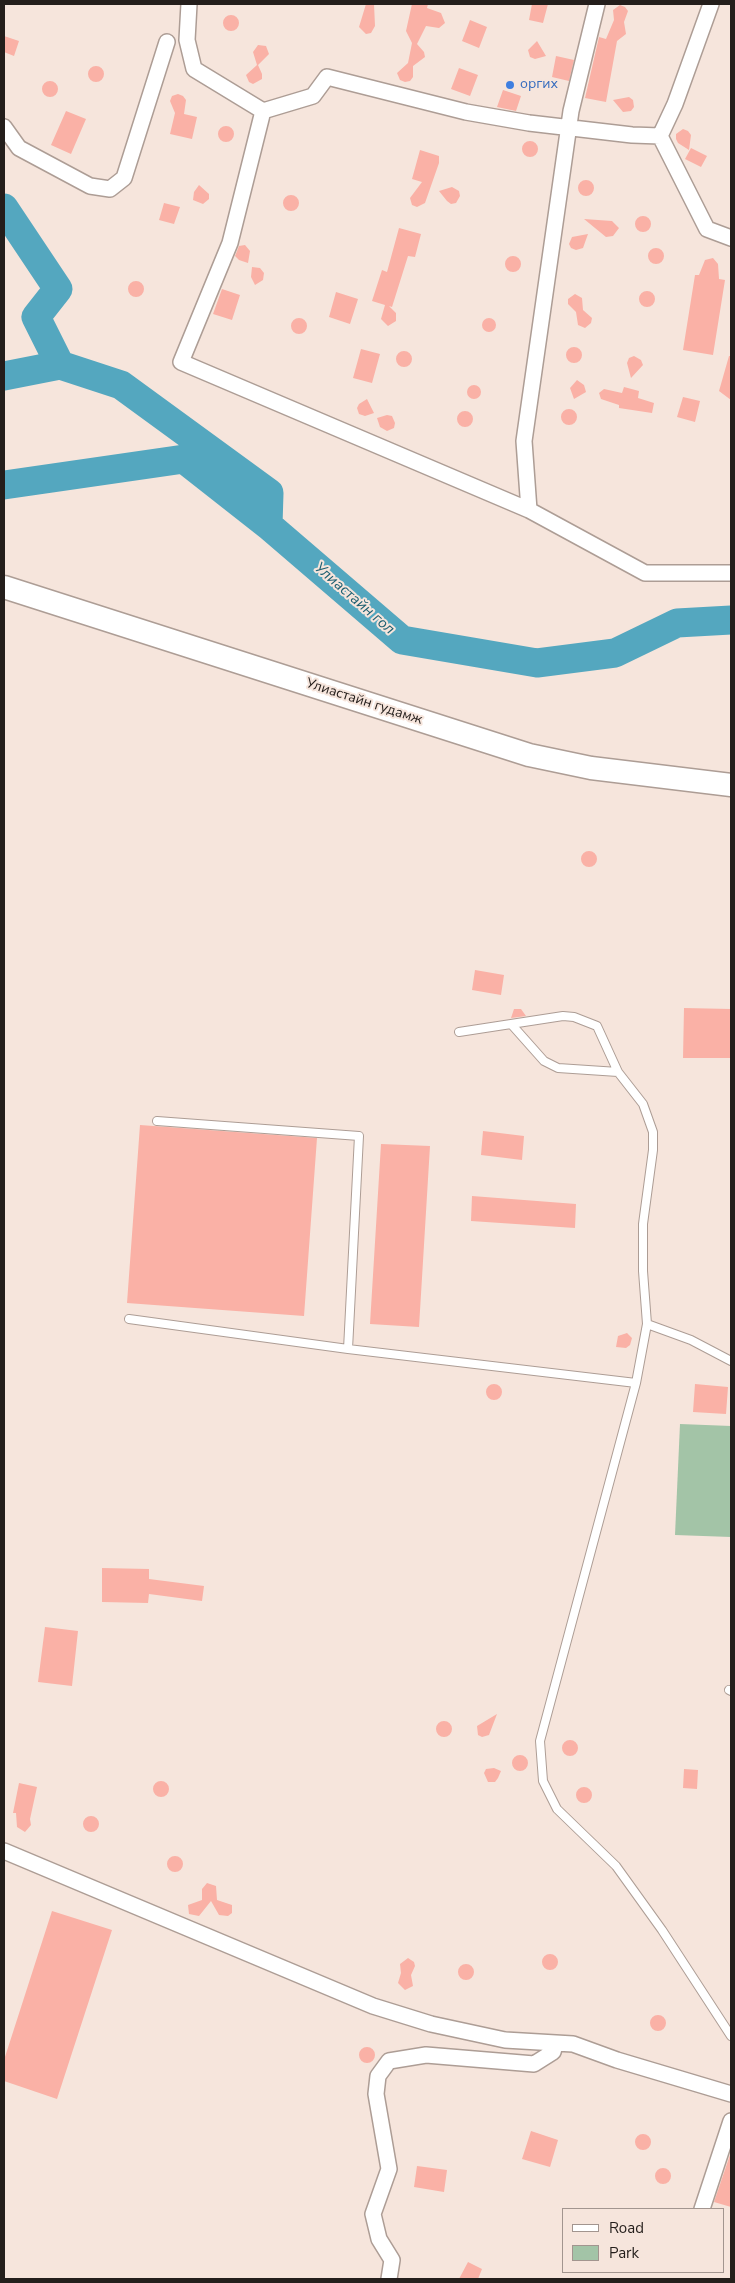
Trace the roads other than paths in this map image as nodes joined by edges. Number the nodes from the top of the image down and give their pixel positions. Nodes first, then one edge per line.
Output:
1 (189, 4) edge
2 (597, 4) edge
3 (711, 4) edge
4 (167, 42) dead end
5 (263, 110) junction
6 (4, 127) edge
7 (568, 128) junction
8 (660, 136) junction
9 (731, 238) edge
10 (529, 510) junction
11 (731, 573) edge
12 (4, 588) edge
13 (731, 785) edge
14 (512, 1025) junction
15 (459, 1032) dead end
16 (618, 1072) junction
17 (157, 1120) dead end
18 (129, 1319) dead end
19 (647, 1324) junction
20 (348, 1349) junction
21 (731, 1361) edge
22 (636, 1383) junction
23 (4, 1850) edge
24 (731, 2036) edge
25 (556, 2045) junction
26 (731, 2094) edge
27 (731, 2121) edge
28 (702, 2208) edge
29 (389, 2279) edge

1 - 5 street
2 - 7 street
3 - 8 street
4 - 6 street
5 - 7 street
5 - 10 street
7 - 8 street
7 - 10 street
8 - 9 street
10 - 11 street
12 - 13 main road, Улиастайн гудамж
14 - 15 lane
14 - 16 lane
14 - 16 lane
16 - 19 lane
17 - 20 lane
18 - 20 lane
19 - 21 lane
19 - 22 lane
20 - 22 lane
22 - 24 lane
23 - 25 street
25 - 26 street
25 - 29 street
27 - 28 street

